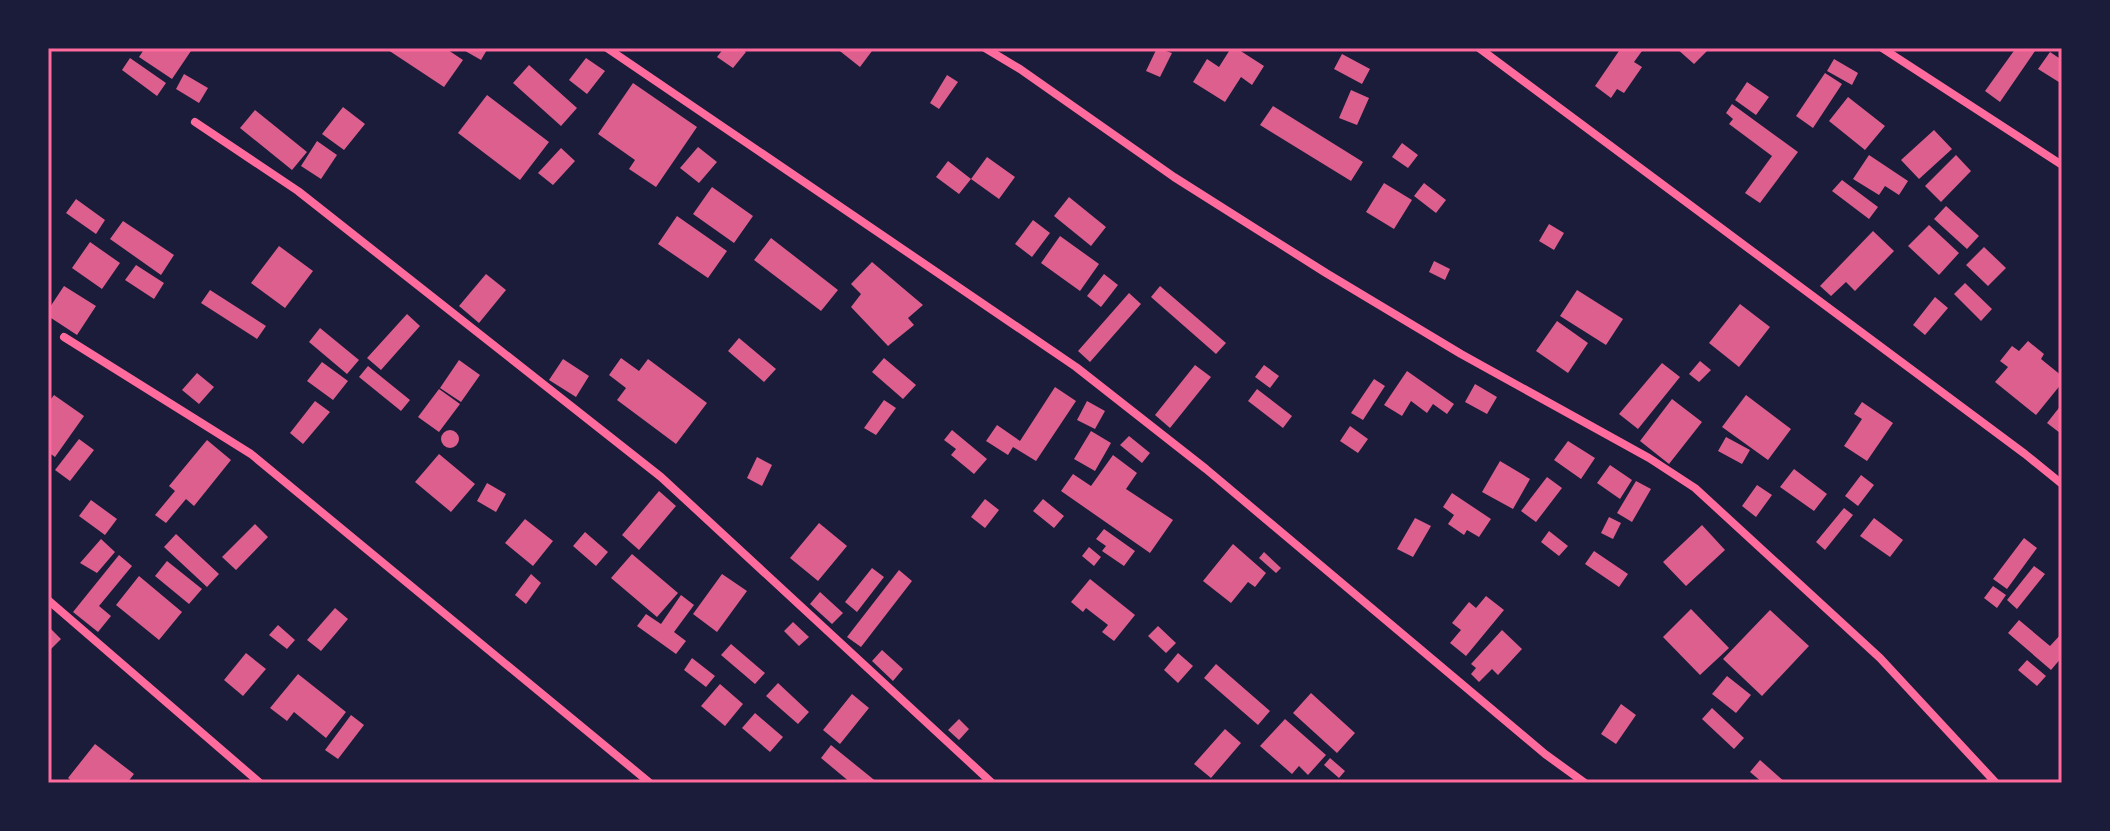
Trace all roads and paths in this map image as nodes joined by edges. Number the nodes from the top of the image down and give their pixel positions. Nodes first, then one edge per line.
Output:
1 (607, 48) edge
2 (985, 48) edge
3 (1479, 48) edge
4 (1882, 48) edge
5 (195, 122) dead end
6 (2062, 165) edge
7 (64, 337) dead end
8 (2062, 484) edge
9 (48, 600) edge
10 (260, 783) edge
11 (650, 783) edge
12 (992, 783) edge
13 (1585, 783) edge
14 (1996, 783) edge

1 - 13 street
2 - 14 street
3 - 8 street
4 - 6 street
5 - 12 street
7 - 11 street
9 - 10 street

